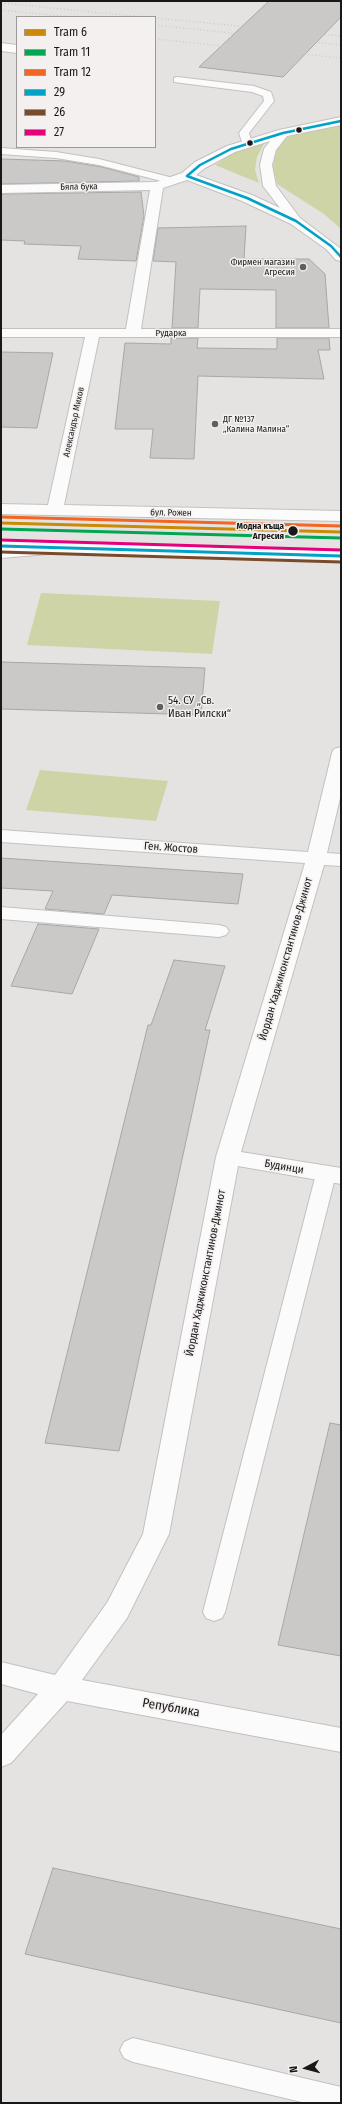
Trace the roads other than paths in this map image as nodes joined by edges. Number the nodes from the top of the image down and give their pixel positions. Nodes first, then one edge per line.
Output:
1 (1, 47) edge
2 (16, 49) edge
3 (177, 80) dead end
4 (341, 121) edge
5 (283, 133) junction
6 (247, 144) junction
7 (1, 151) edge
8 (200, 165) junction
9 (214, 170) dead end
10 (186, 176) junction
11 (173, 181) junction
12 (157, 186) junction
13 (255, 187) dead end
14 (1, 189) edge
15 (284, 203) junction
16 (296, 221) junction
17 (341, 257) edge
18 (1, 333) edge
19 (94, 333) junction
20 (133, 333) junction
21 (341, 333) edge
22 (1, 509) edge
23 (55, 510) junction
24 (341, 516) edge
25 (1, 546) edge
26 (71, 548) junction
27 (1, 553) edge
28 (341, 556) edge
29 (341, 754) edge
30 (1, 836) edge
31 (316, 859) junction
32 (341, 860) edge
33 (1, 912) edge
34 (218, 931) dead end
35 (228, 1157) junction
36 (334, 1175) edge
37 (214, 1612) dead end
38 (1, 1673) edge
39 (61, 1688) junction
40 (341, 1740) edge
41 (1, 1755) edge
42 (133, 2050) dead end
43 (341, 2100) edge

1 - 2 street
3 - 6 lane
4 - 5 street
5 - 6 street
5 - 15 street
6 - 8 street
7 - 11 lane
8 - 9 street
8 - 10 street
10 - 11 street
10 - 16 street
11 - 12 street
12 - 14 street, Бяла бука
12 - 20 street
13 - 15 street
15 - 16 street
16 - 17 street
18 - 19 street, Рударка
19 - 20 street, Рударка
19 - 23 street, Александър Михов
20 - 21 street, Рударка
22 - 23 street, бул. Рожен
23 - 24 street, бул. Рожен
25 - 26 street
26 - 27 street
26 - 28 street
29 - 31 street, Йордан Хаджиконстантинов-Джинот
30 - 31 street, Ген. Жостов
31 - 32 street, Ген. Жостов
31 - 35 street, Йордан Хаджиконстантинов-Джинот
33 - 34 street
35 - 36 street, Будинци
35 - 39 street, Йордан Хаджиконстантинов-Джинот
36 - 37 lane
38 - 39 street, Република
39 - 40 street, Република
39 - 41 street, Йордан Хаджиконстантинов-Джинот
42 - 43 lane

